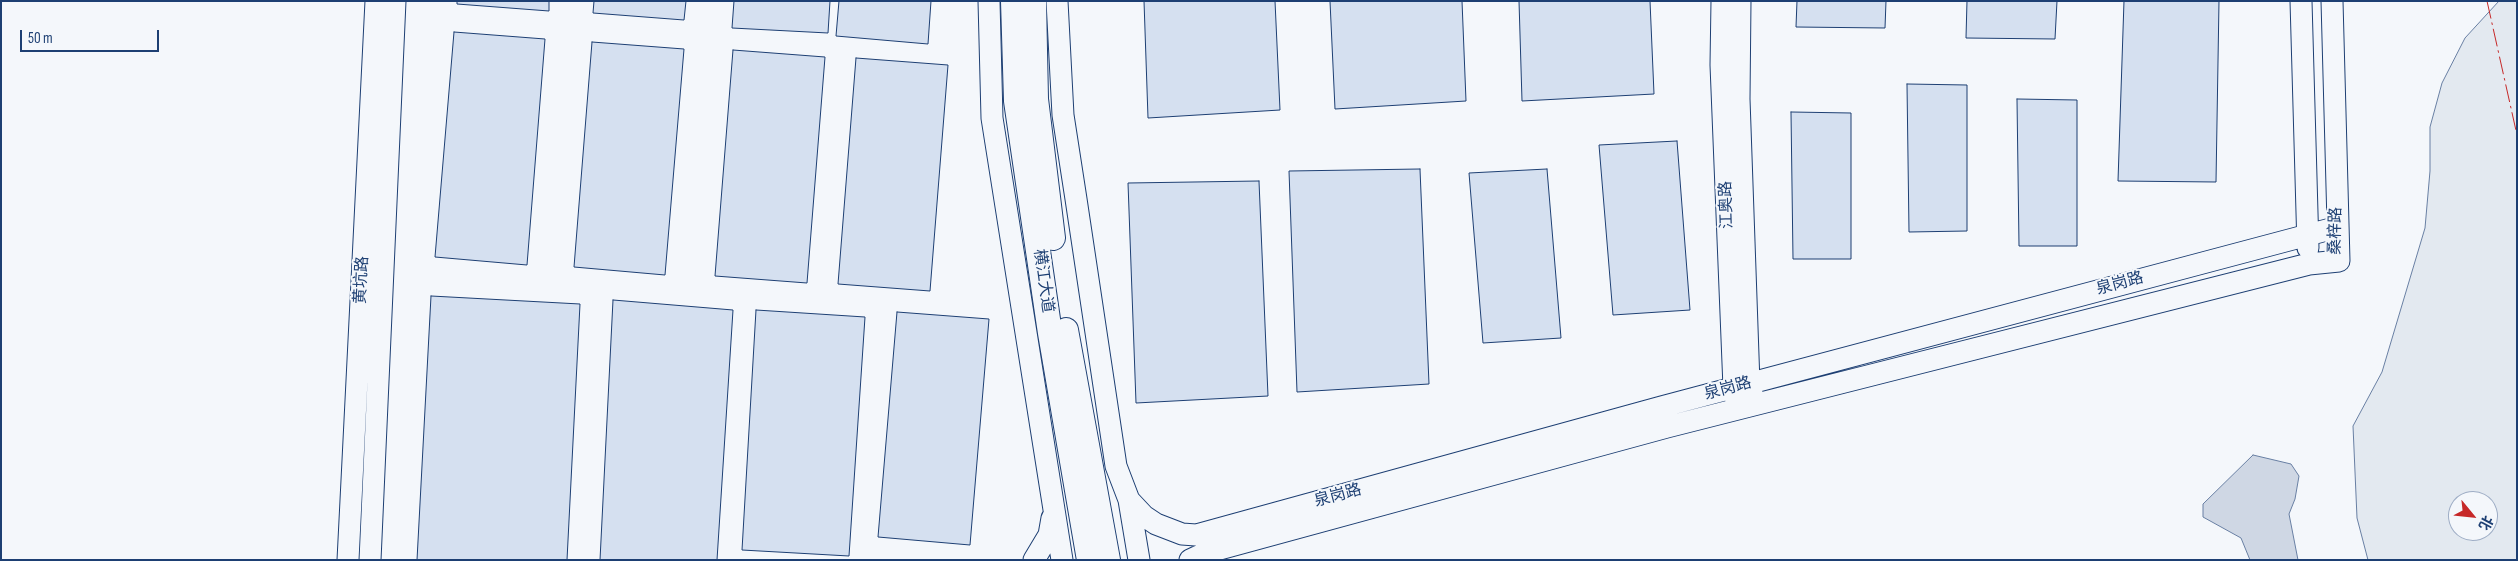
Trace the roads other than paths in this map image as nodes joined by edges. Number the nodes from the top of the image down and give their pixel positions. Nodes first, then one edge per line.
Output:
1 (376, 1) edge
2 (395, 1) edge
3 (989, 1) edge
4 (1013, 1) edge
5 (1034, 1) edge
6 (1057, 1) edge
7 (1722, 1) edge
8 (1740, 1) edge
9 (2301, 1) edge
10 (2332, 1) edge
11 (2338, 227) junction
12 (2307, 234) junction
13 (2309, 264) junction
14 (1742, 386) junction
15 (1746, 407) junction
16 (1113, 443) junction
17 (1080, 455) junction
18 (1046, 466) junction
19 (1129, 500) junction
20 (1053, 510) junction
21 (1198, 549) edge
22 (348, 560) edge
23 (370, 560) edge
24 (1034, 560) edge
25 (1062, 560) edge
26 (1089, 560) edge
27 (1108, 560) edge
28 (1139, 560) edge

1 - 22 street, 黄坑路
2 - 23 street, 黄坑路
3 - 18 street
4 - 17 main road, 横江大道
5 - 17 main road, 横江大道
6 - 16 street
7 - 14 street, 江奥路
8 - 14 street, 江奥路
9 - 12 street, 桑梓路
10 - 11 street, 桑梓路
11 - 12 street, 泉岗路
11 - 13 street, 桑梓路
12 - 13 street, 桑梓路
12 - 14 street, 泉岗路
13 - 15 street, 泉岗路
14 - 15 street, 江奥路
14 - 21 street, 泉岗路
15 - 21 street, 泉岗路
16 - 17 street
16 - 19 street
17 - 18 street
17 - 26 main road, 横江大道
17 - 27 main road, 横江大道
18 - 20 street
19 - 21 street, 泉岗路
19 - 28 street
20 - 24 street
20 - 25 street

